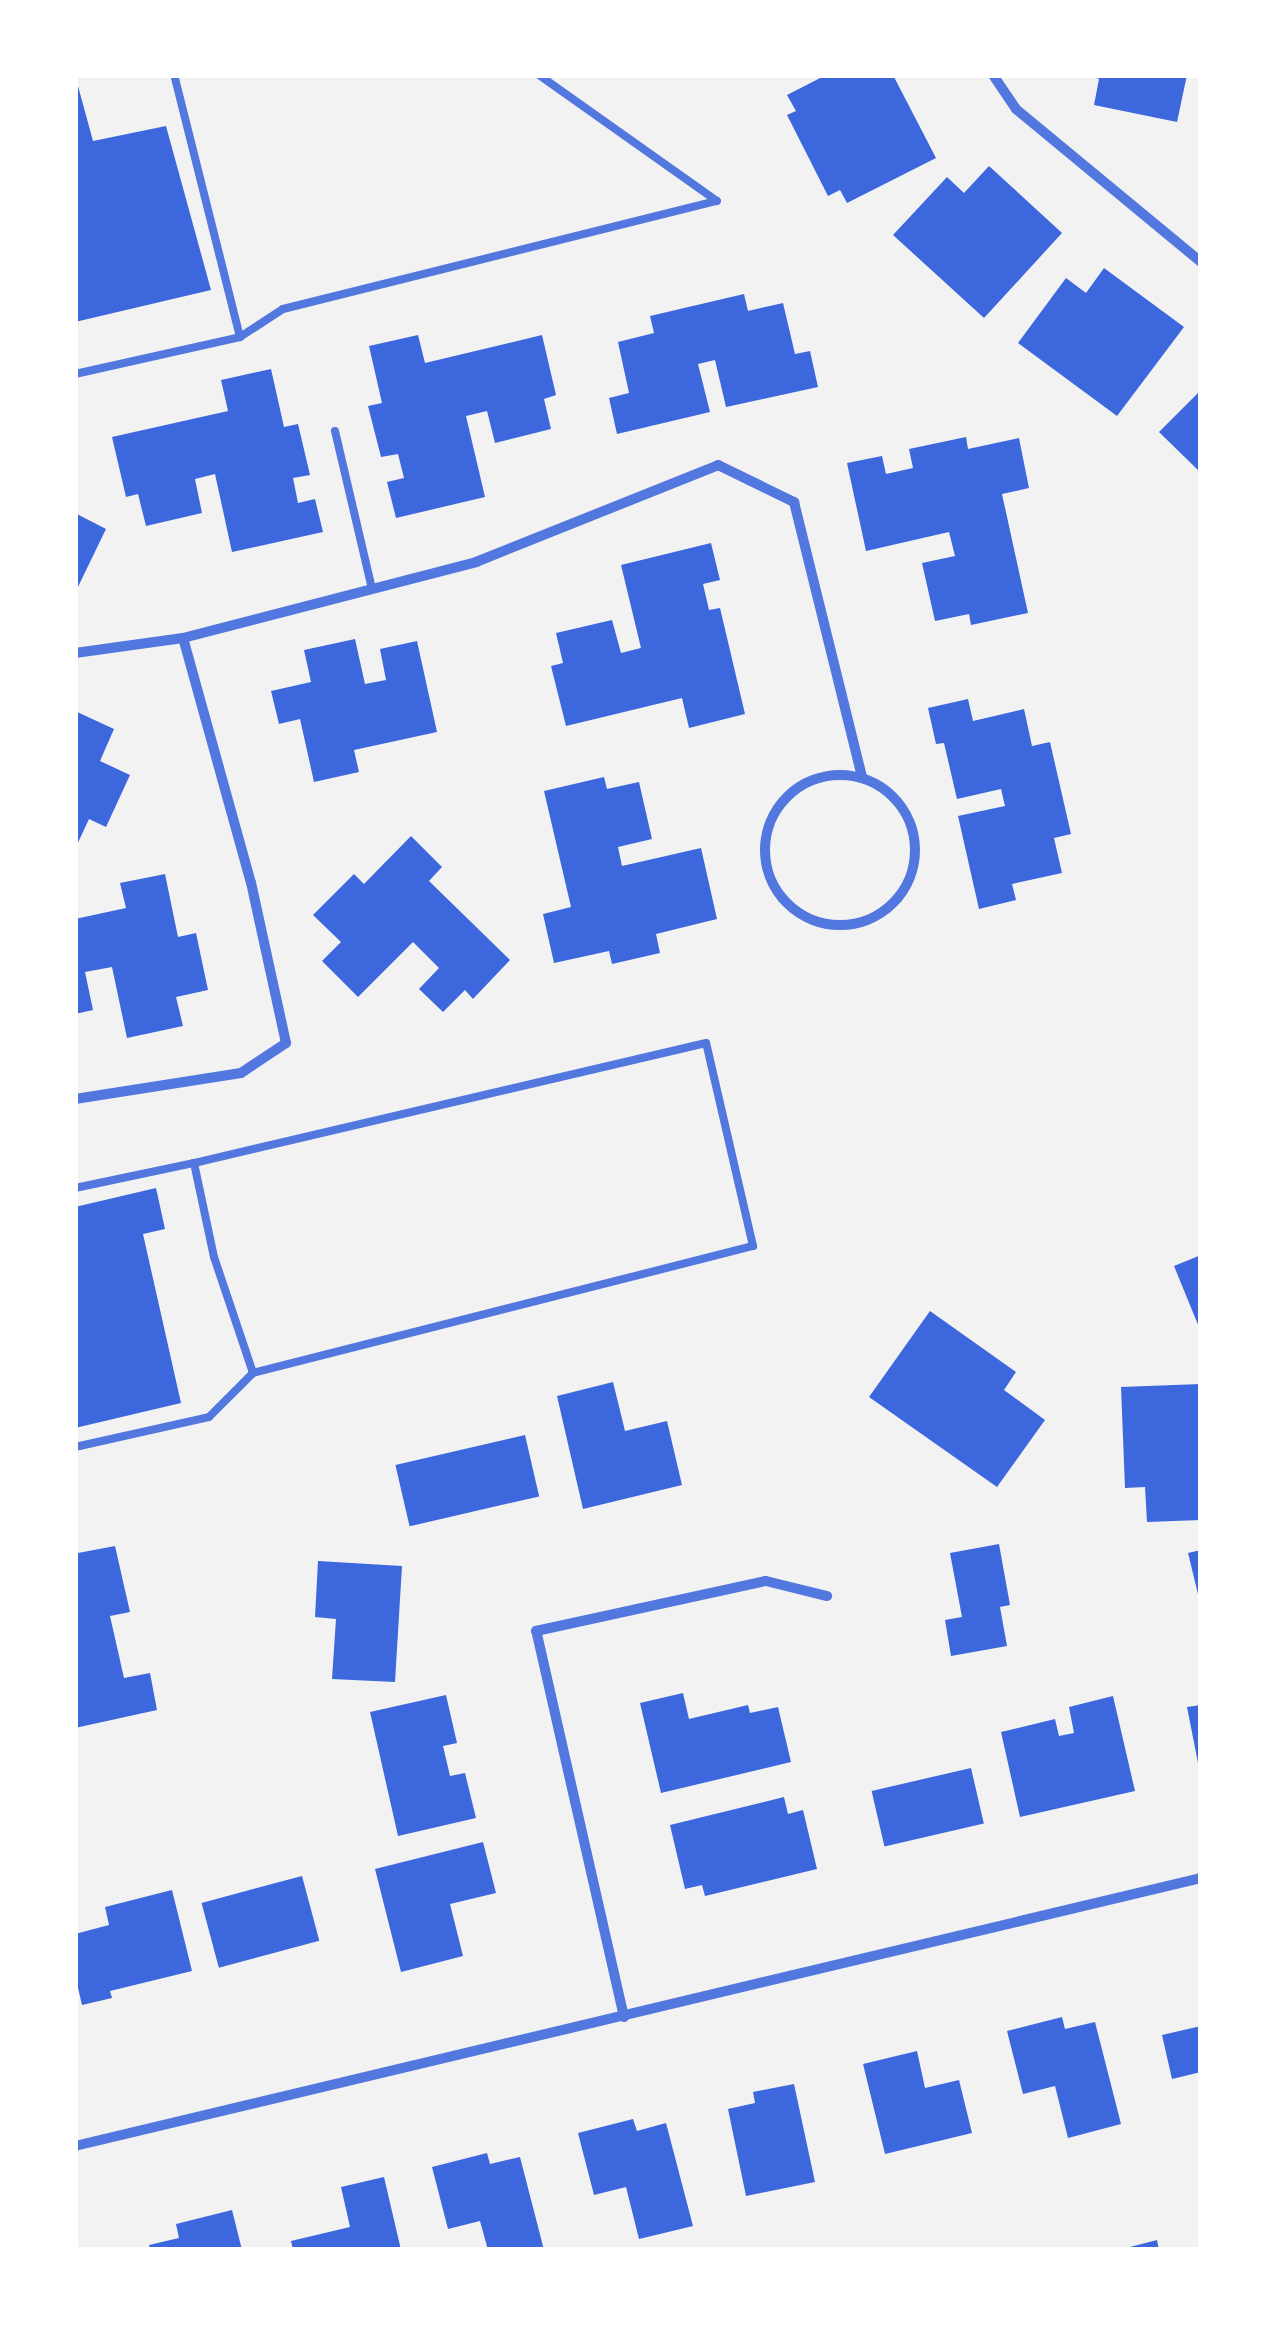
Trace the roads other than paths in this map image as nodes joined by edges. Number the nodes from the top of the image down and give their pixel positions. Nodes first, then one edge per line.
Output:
1 (174, 75) edge
2 (539, 75) edge
3 (993, 75) edge
4 (1201, 262) edge
5 (240, 337) junction
6 (75, 374) edge
7 (335, 431) dead end
8 (372, 589) junction
9 (183, 638) junction
10 (75, 653) edge
11 (862, 778) junction
12 (75, 1099) edge
13 (194, 1163) junction
14 (75, 1188) edge
15 (253, 1373) junction
16 (75, 1447) edge
17 (827, 1596) dead end
18 (1201, 1878) edge
19 (624, 2017) junction
20 (75, 2146) edge

1 - 5 lane
2 - 5 lane
3 - 4 street
5 - 6 lane
7 - 8 lane
8 - 9 street
8 - 11 street
9 - 10 street
9 - 12 street
11 - 11 street
13 - 14 lane
13 - 15 lane
13 - 15 lane
15 - 16 lane
17 - 19 street
18 - 19 street
19 - 20 street

